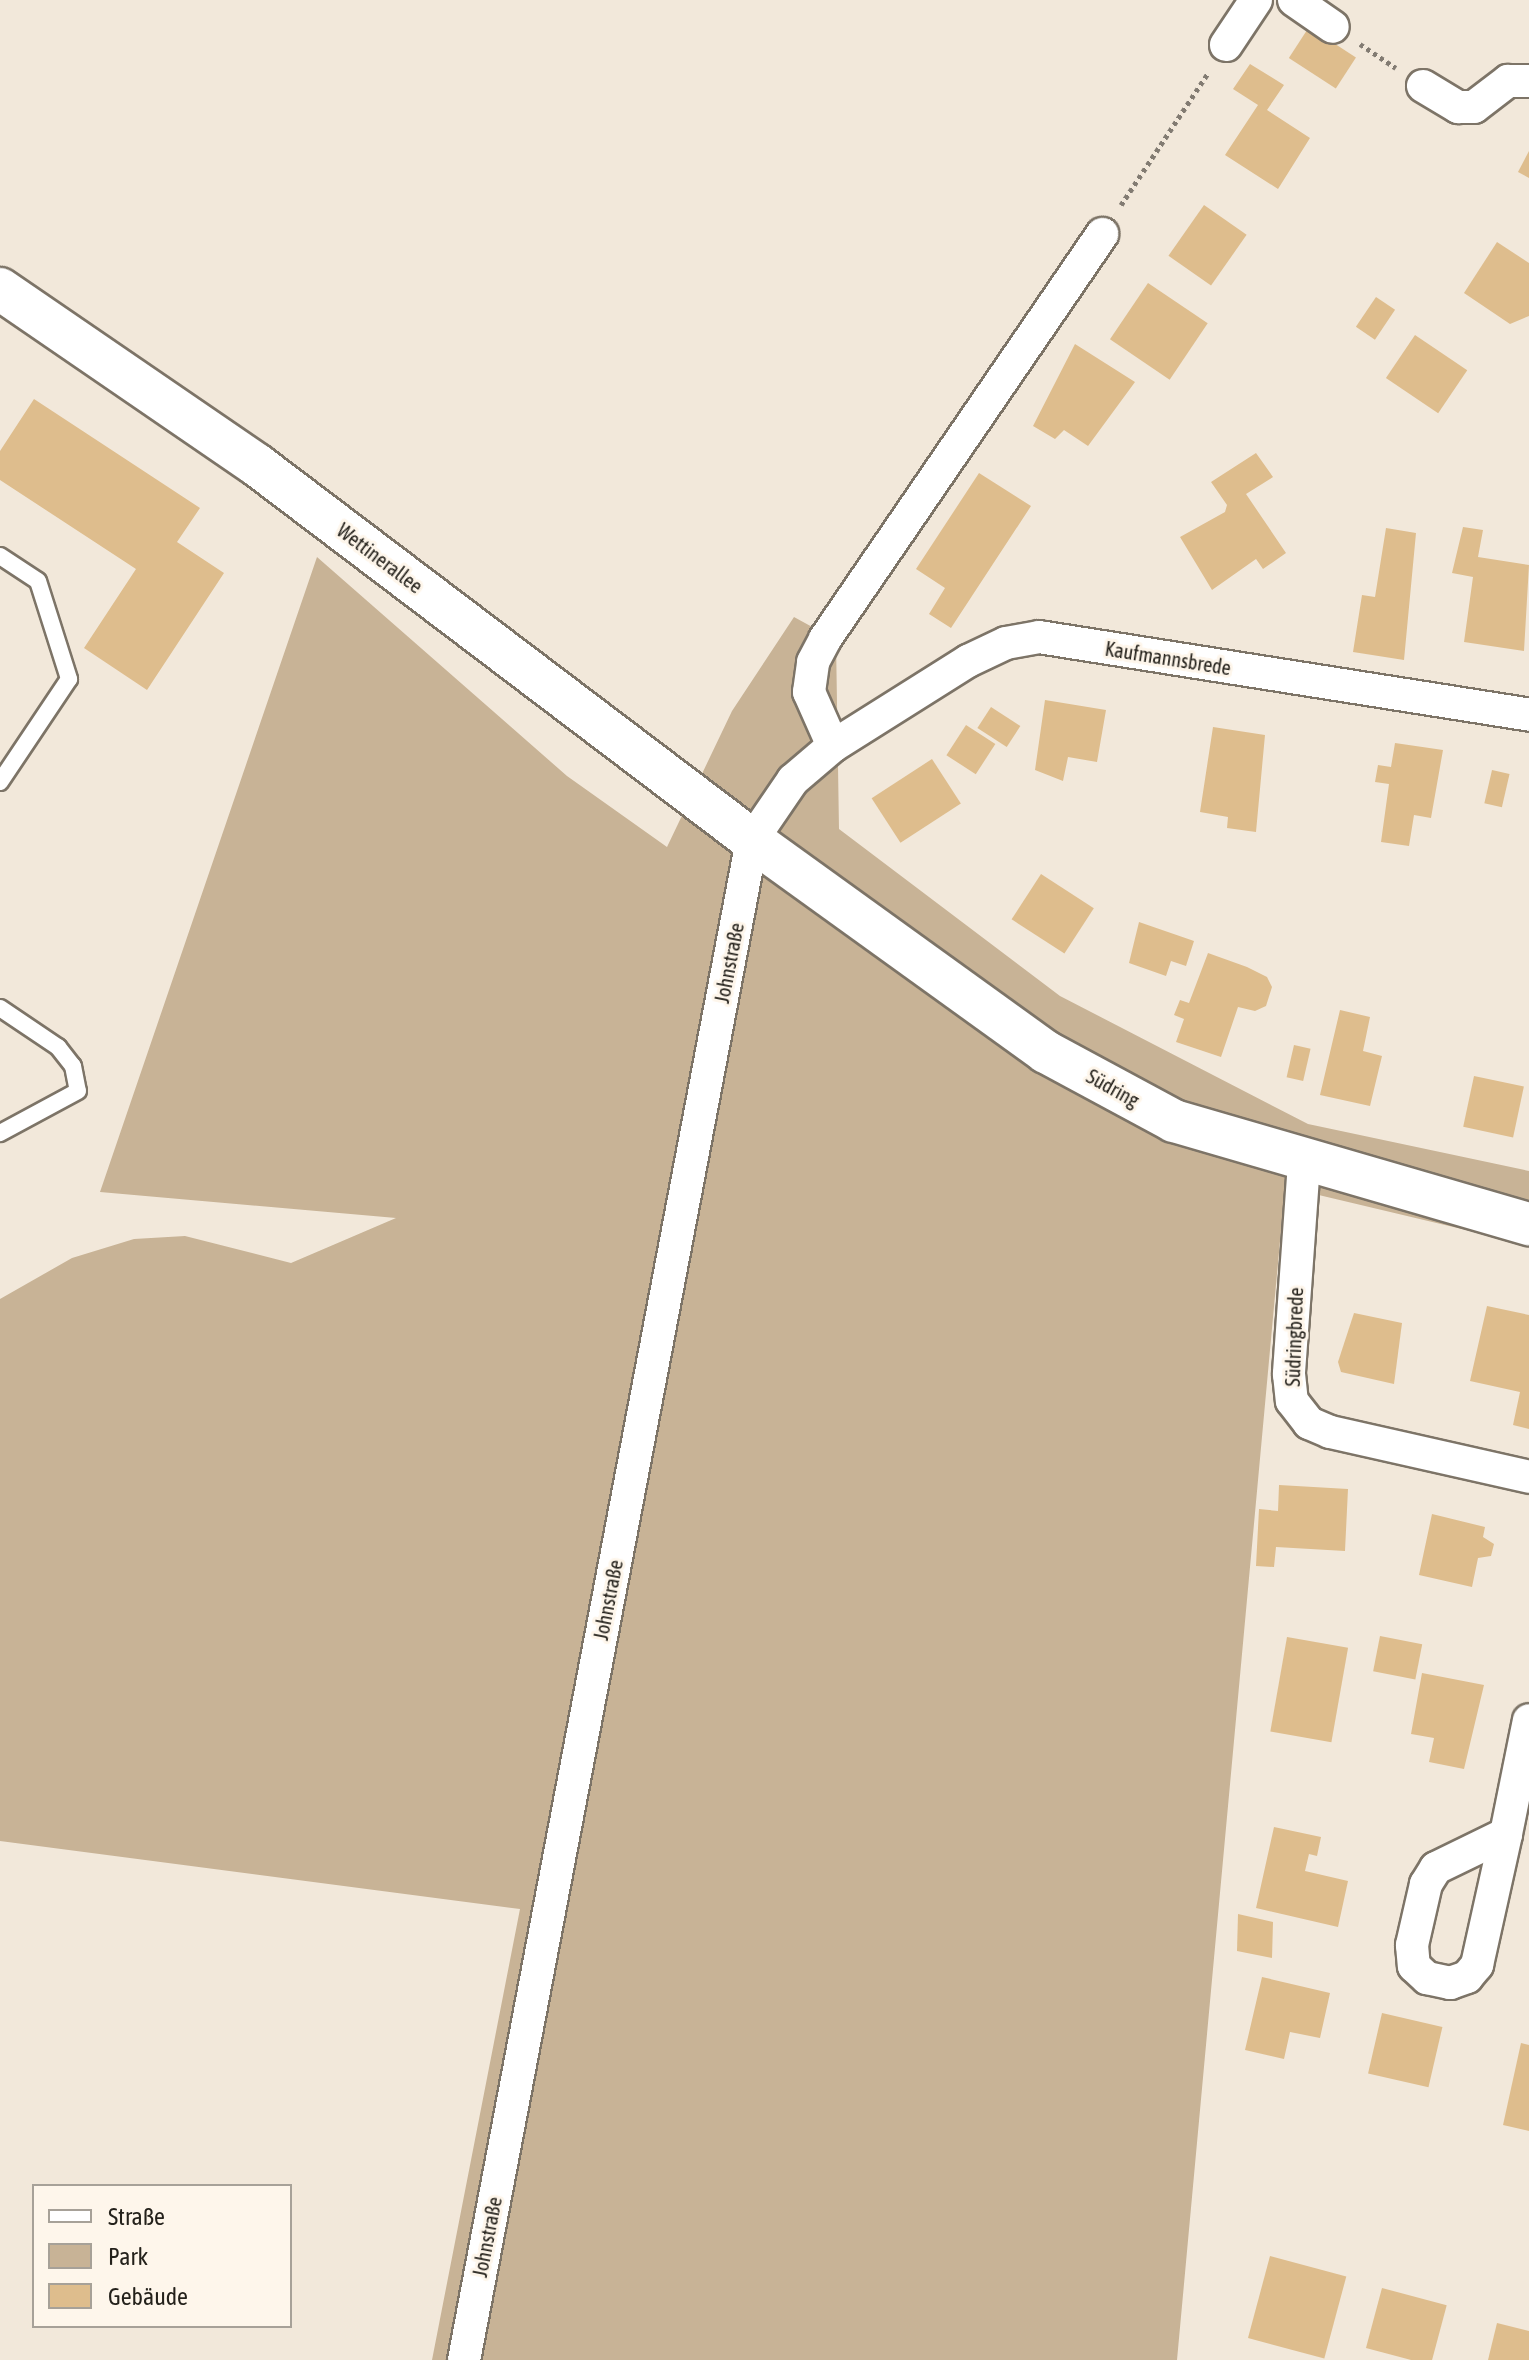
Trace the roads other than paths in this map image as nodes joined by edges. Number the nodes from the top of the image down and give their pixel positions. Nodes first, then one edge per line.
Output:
1 (1256, 0) edge
2 (1294, 0) edge
3 (1333, 27) road end
4 (1226, 45) road end
5 (1529, 81) edge
6 (1423, 86) road end
7 (1102, 234) road end
8 (0, 289) edge
9 (0, 556) edge
10 (1529, 715) edge
11 (833, 746) junction
12 (0, 782) edge
13 (752, 840) junction
14 (0, 1008) edge
15 (0, 1133) edge
16 (1304, 1163) junction
17 (1529, 1224) edge
18 (1529, 1477) edge
19 (1529, 1720) edge
20 (1506, 1834) dead end
21 (464, 2360) edge

1 - 4 street
2 - 3 street
5 - 6 street
7 - 11 street
8 - 13 street, Wettinerallee
9 - 12 lane
10 - 11 street, Kaufmannsbrede
11 - 13 street, Kaufmannsbrede
13 - 16 street, Südring
13 - 21 street, Johnstraße
14 - 15 lane
16 - 17 street, Südring
16 - 18 street, Südringbrede
19 - 20 street

